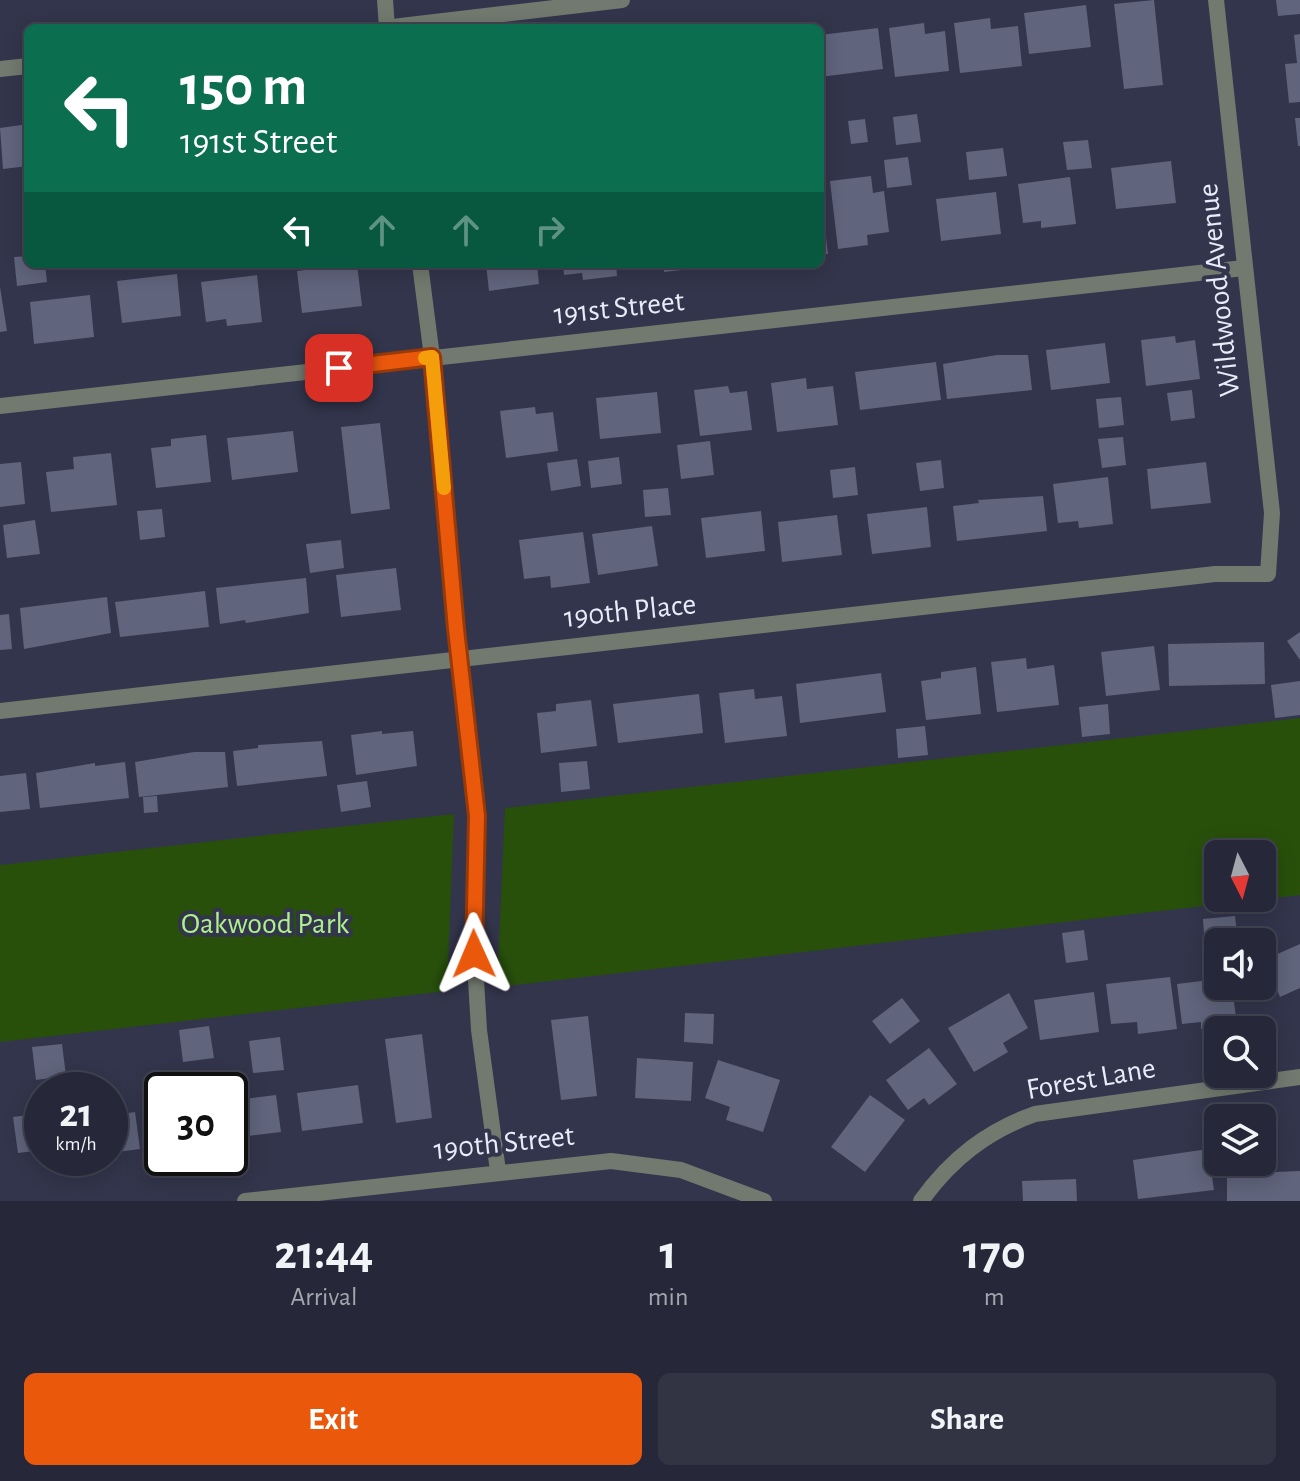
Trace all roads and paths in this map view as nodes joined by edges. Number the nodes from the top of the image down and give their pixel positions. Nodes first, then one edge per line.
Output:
1 (385, 0) edge
2 (622, 0) edge
3 (1216, 0) edge
4 (386, 24) edge
5 (420, 24) edge
6 (24, 66) edge
7 (0, 69) edge
8 (421, 268) edge
9 (1244, 268) junction
10 (432, 357) junction
11 (0, 406) edge
12 (1268, 574) joint
13 (459, 658) junction
14 (0, 711) edge
15 (1300, 1077) edge
16 (498, 1171) junction
17 (245, 1201) edge
18 (764, 1201) edge
19 (921, 1201) edge

1 - 4 street
2 - 5 street
3 - 9 street, Wildwood Avenue
6 - 7 street
8 - 10 street
9 - 10 street, 191st Street
9 - 12 street, Wildwood Avenue
10 - 11 street, 191st Street
10 - 13 street
12 - 13 street, 190th Place
13 - 14 street, 190th Place
13 - 16 street
15 - 19 street, Forest Lane
16 - 17 street, 190th Street
16 - 18 street, 190th Street

